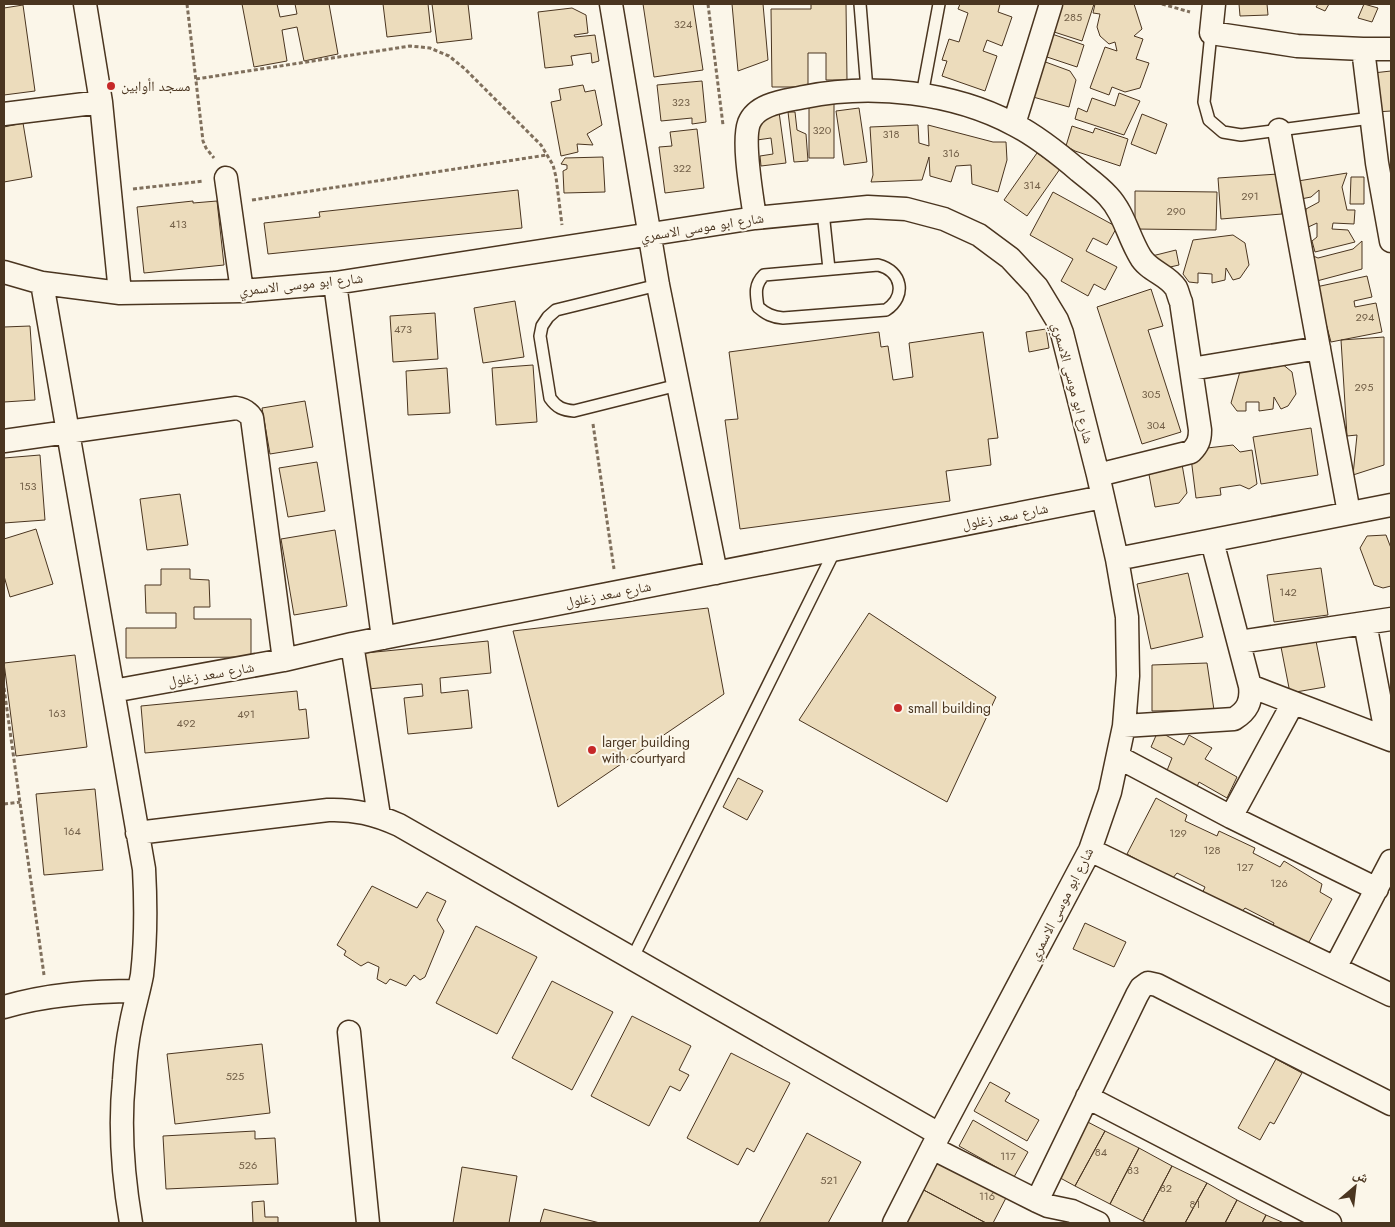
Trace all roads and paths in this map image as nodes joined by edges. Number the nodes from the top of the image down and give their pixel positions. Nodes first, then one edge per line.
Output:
1 (85, 4) edge
2 (187, 4) edge
3 (611, 4) edge
4 (708, 4) edge
5 (860, 4) edge
6 (938, 4) edge
7 (1051, 4) edge
8 (1162, 4) edge
9 (1212, 18) edge
10 (1363, 49) junction
11 (1391, 49) edge
12 (196, 80) junction
13 (867, 90) junction
14 (922, 95) junction
15 (100, 102) junction
16 (4, 114) edge
17 (1371, 118) junction
18 (1014, 124) junction
19 (1279, 130) junction
20 (724, 132) dead end
21 (548, 155) junction
22 (226, 178) junction
23 (110, 192) junction
24 (229, 204) junction
25 (823, 212) junction
26 (754, 218) junction
27 (649, 235) junction
28 (1391, 241) edge
29 (564, 248) junction
30 (829, 269) junction
31 (4, 272) edge
32 (42, 283) junction
33 (335, 283) junction
34 (658, 285) junction
35 (242, 291) junction
36 (120, 292) junction
37 (1319, 348) junction
38 (1191, 369) junction
39 (678, 385) junction
40 (590, 406) junction
41 (68, 433) junction
42 (4, 441) edge
43 (1098, 475) junction
44 (1103, 497) junction
45 (1391, 505) edge
46 (1350, 513) junction
47 (1212, 541) junction
48 (835, 550) junction
49 (1118, 559) junction
50 (716, 573) junction
51 (617, 592) junction
52 (1391, 619) edge
53 (1365, 624) junction
54 (383, 638) junction
55 (1239, 642) junction
56 (352, 644) junction
57 (284, 660) junction
58 (1250, 686) junction
59 (4, 688) edge
60 (113, 691) junction
61 (1293, 703) junction
62 (1124, 726) junction
63 (1389, 739) edge
64 (1118, 757) junction
65 (20, 802) junction
66 (4, 804) edge
67 (379, 816) junction
68 (1231, 817) junction
69 (137, 833) junction
70 (1090, 850) junction
71 (1391, 861) edge
72 (1377, 889) junction
73 (632, 959) junction
74 (1335, 968) junction
75 (138, 992) junction
76 (1391, 995) edge
77 (47, 997) junction
78 (4, 1008) edge
79 (349, 1032) dead end
80 (1087, 1097) junction
81 (1391, 1104) edge
82 (936, 1141) junction
83 (1042, 1210) edge
84 (131, 1223) edge
85 (368, 1223) edge
86 (894, 1223) edge
87 (1098, 1223) edge
88 (1330, 1223) edge

1 - 15 street
2 - 12 path
3 - 27 street
4 - 20 path
5 - 13 lane
6 - 14 lane
7 - 18 street
8 - 9 path
9 - 10 street
9 - 19 lane
10 - 11 street
10 - 17 street
12 - 21 path
12 - 22 path
13 - 14 street
13 - 26 street
14 - 18 street
15 - 16 street
15 - 23 street
17 - 19 lane
17 - 28 street
18 - 38 street
19 - 37 street
21 - 24 path
21 - 29 path
22 - 23 path
22 - 24 street
23 - 36 street
24 - 35 street
25 - 26 street, شارع ابو موسى الاسمري
25 - 30 lane
25 - 43 street, شارع ابو موسى الاسمري
26 - 27 street, شارع ابو موسى الاسمري
27 - 29 street, شارع ابو موسى الاسمري
27 - 34 street
29 - 33 street, شارع ابو موسى الاسمري
30 - 30 lane
31 - 32 street, شارع ابو موسى الاسمري
32 - 36 street, شارع ابو موسى الاسمري
32 - 41 street
33 - 35 street, شارع ابو موسى الاسمري
33 - 54 street
34 - 39 street
34 - 40 lane
35 - 36 street, شارع ابو موسى الاسمري
37 - 38 street
37 - 46 street
38 - 43 street
39 - 40 lane
39 - 50 street
40 - 51 path
41 - 42 street
41 - 57 street
41 - 60 street
43 - 44 street, شارع ابو موسى الاسمري
44 - 48 street, شارع سعد زغلول
44 - 49 street, شارع ابو موسى الاسمري
45 - 46 street
46 - 47 street
47 - 49 street
47 - 55 street
48 - 50 street, شارع سعد زغلول
48 - 73 lane
49 - 62 street, شارع ابو موسى الاسمري
50 - 51 street, شارع سعد زغلول
51 - 54 street, شارع سعد زغلول
52 - 53 street
53 - 55 street
53 - 63 street
54 - 56 street, شارع سعد زغلول
55 - 58 street
56 - 57 street, شارع سعد زغلول
56 - 67 street
57 - 60 street, شارع سعد زغلول
58 - 61 street
58 - 62 street
59 - 65 path
60 - 69 street
61 - 63 street
61 - 68 street
62 - 64 street, شارع ابو موسى الاسمري
64 - 68 street
64 - 70 street, شارع ابو موسى الاسمري
65 - 66 path
65 - 77 path
67 - 69 street
67 - 73 street
68 - 72 street
69 - 75 street
70 - 74 street
70 - 82 street, شارع ابو موسى الاسمري
71 - 72 street
72 - 74 street
73 - 82 street
74 - 76 street
75 - 77 street
75 - 84 street
77 - 78 street
79 - 85 street
80 - 81 street
80 - 83 street
80 - 88 street
82 - 83 street
82 - 86 street, شارع ابو موسى الاسمري
83 - 87 street

